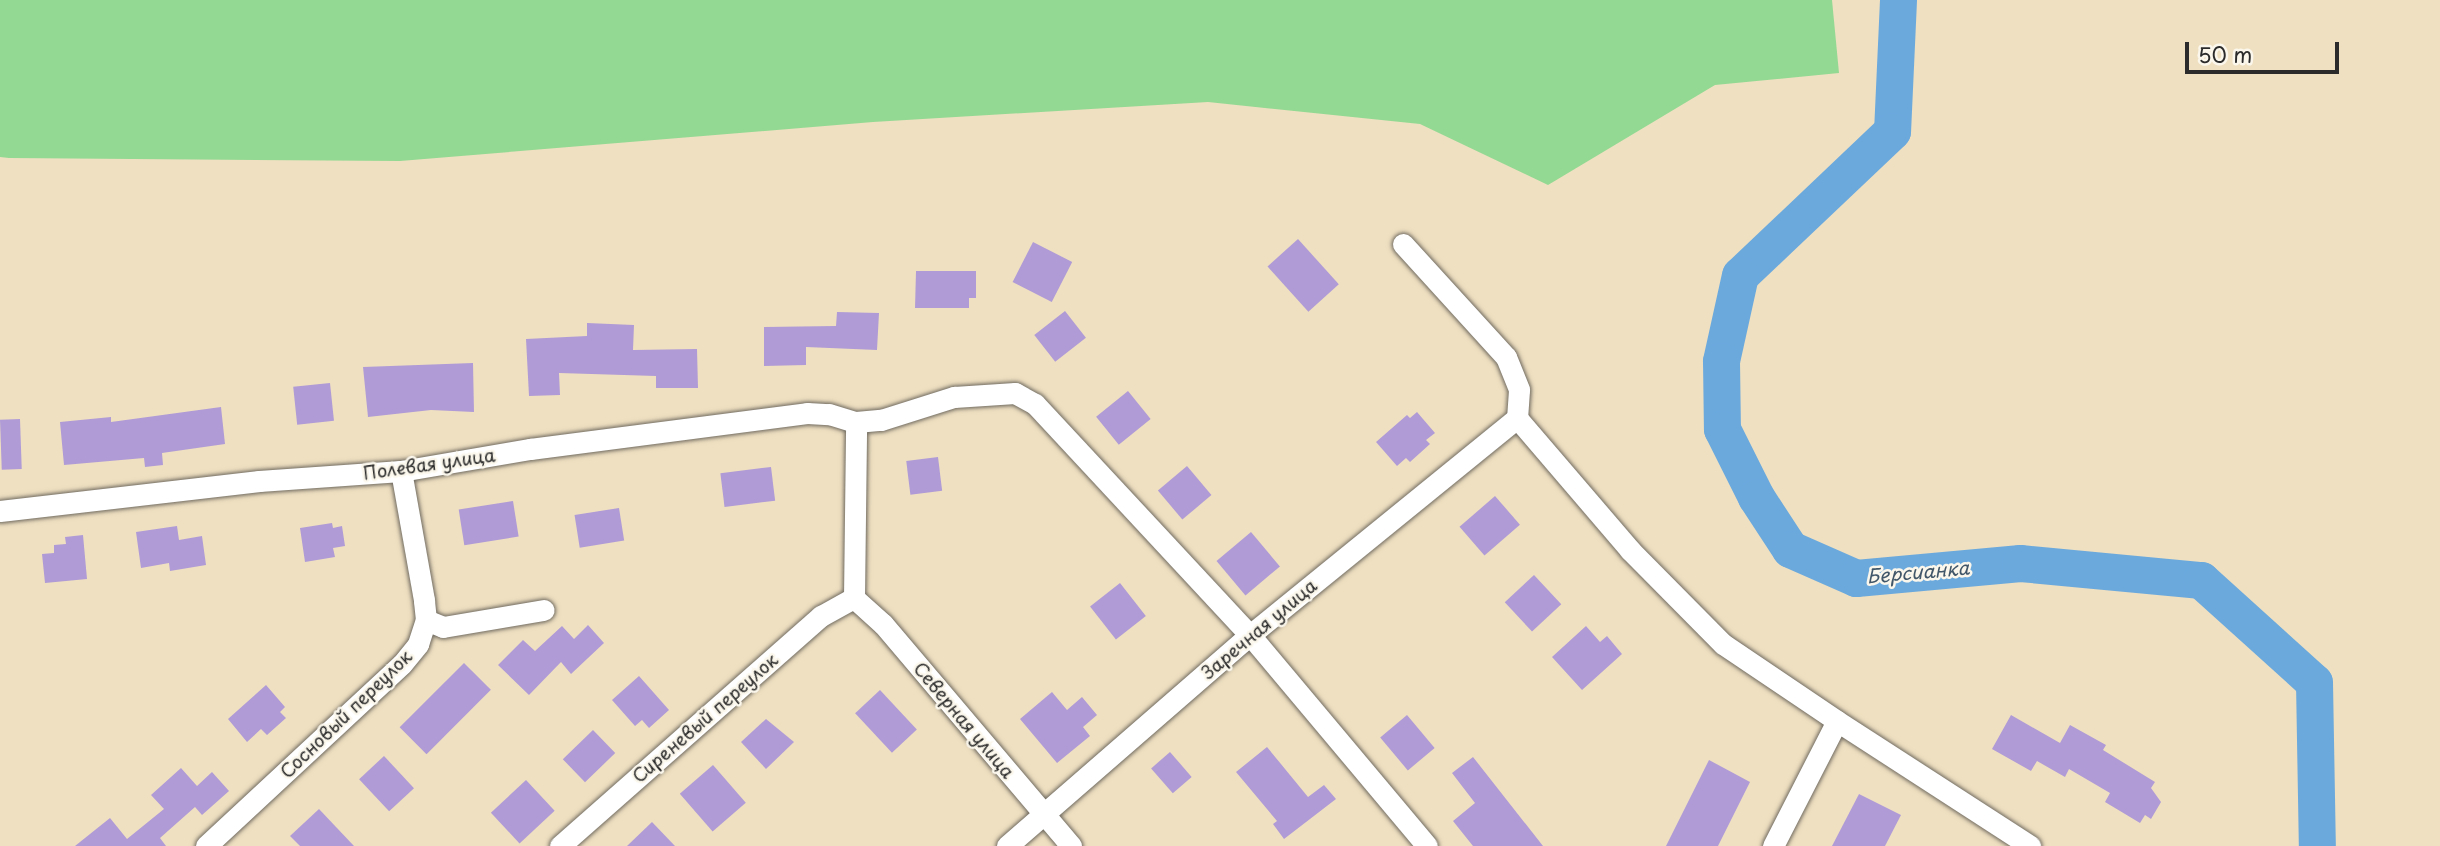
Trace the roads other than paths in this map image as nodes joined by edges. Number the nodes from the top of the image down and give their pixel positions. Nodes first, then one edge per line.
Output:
1 (1403, 244) dead end
2 (1517, 418) junction
3 (856, 422) junction
4 (401, 471) junction
5 (0, 511) edge
6 (854, 598) junction
7 (544, 610) dead end
8 (426, 620) junction
9 (1250, 635) junction
10 (1837, 721) junction
11 (1043, 813) junction
12 (206, 846) edge
13 (560, 846) edge
14 (1007, 846) edge
15 (1070, 846) edge
16 (1427, 846) edge
17 (1773, 846) edge
18 (2030, 846) edge

1 - 2 street
2 - 9 street, Заречная улица
2 - 10 street
3 - 4 street, Полевая улица
3 - 6 street
3 - 9 street
4 - 5 street, Полевая улица
4 - 8 street
6 - 11 street, Северная улица
6 - 13 street, Сиреневый переулок
7 - 8 street
8 - 12 street, Сосновый переулок
9 - 11 street, Заречная улица
9 - 16 street
10 - 17 street
10 - 18 street
11 - 14 street, Заречная улица
11 - 15 street, Северная улица

